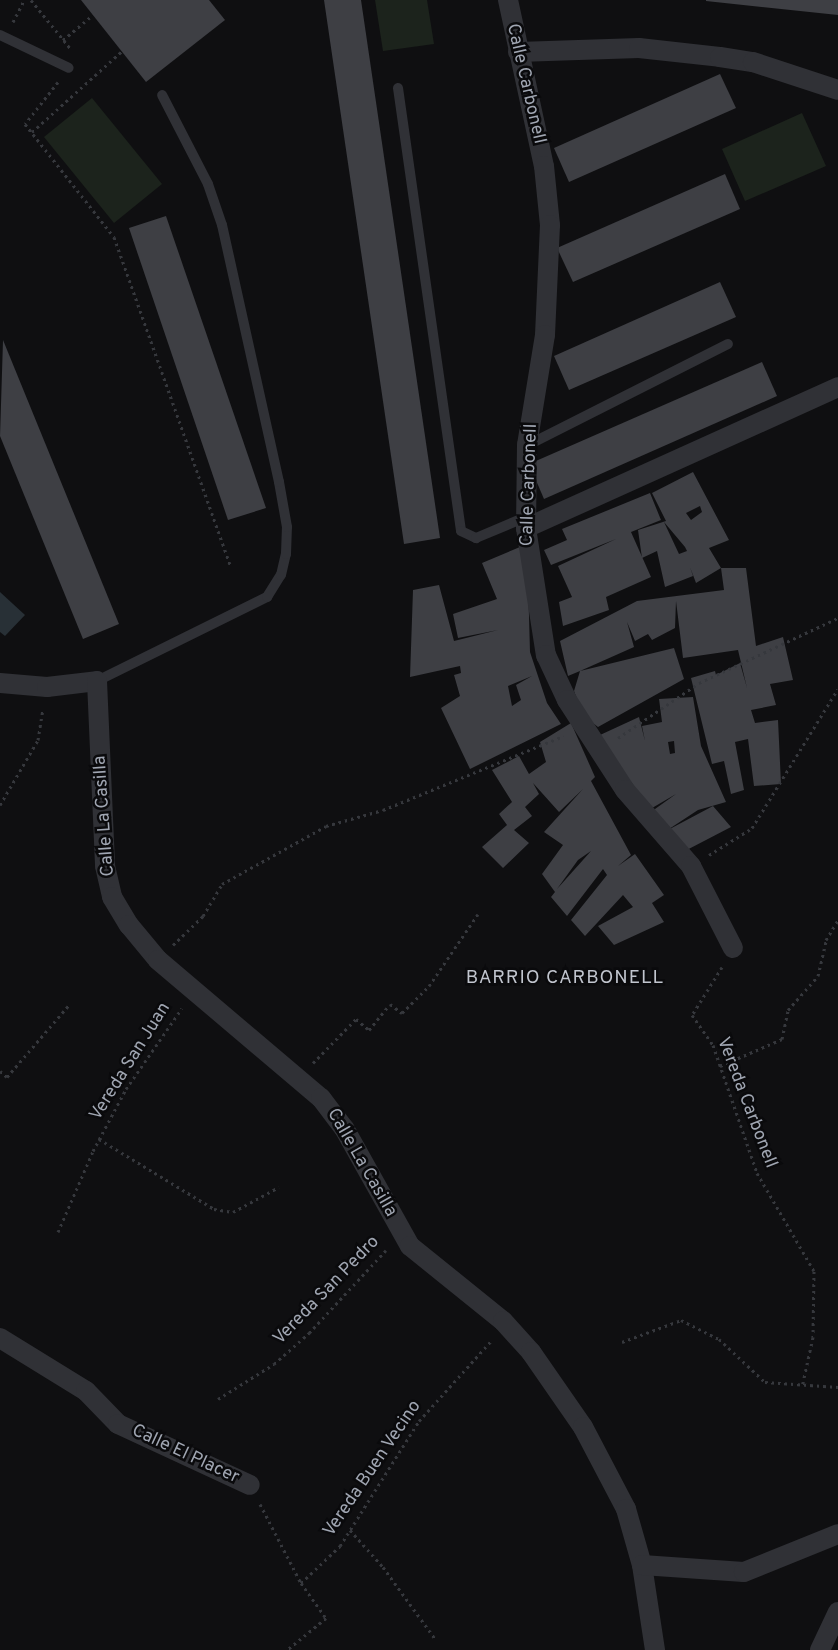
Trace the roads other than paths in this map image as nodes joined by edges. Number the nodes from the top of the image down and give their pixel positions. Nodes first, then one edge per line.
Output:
1 (508, 0) edge
2 (3, 37) edge
3 (518, 52) junction
4 (69, 68) road end
5 (398, 88) dead end
6 (838, 90) edge
7 (162, 95) dead end
8 (728, 344) dead end
9 (838, 387) edge
10 (527, 445) junction
11 (526, 523) junction
12 (98, 681) junction
13 (0, 683) edge
14 (734, 948) road end
15 (0, 1338) edge
16 (250, 1485) road end
17 (838, 1534) edge
18 (642, 1565) junction
19 (838, 1612) edge
20 (655, 1650) edge
21 (820, 1650) edge

1 - 3 street, Calle Carbonell
2 - 4 lane
3 - 6 street
3 - 10 street, Calle Carbonell
5 - 11 lane
7 - 12 lane
8 - 10 lane
9 - 11 street
10 - 11 street, Calle Carbonell
11 - 14 street, Calle Carbonell
12 - 13 street
12 - 18 street, Calle La Casilla
15 - 16 street, Calle El Placer
17 - 18 street
18 - 20 street, Calle La Casilla
19 - 21 street

